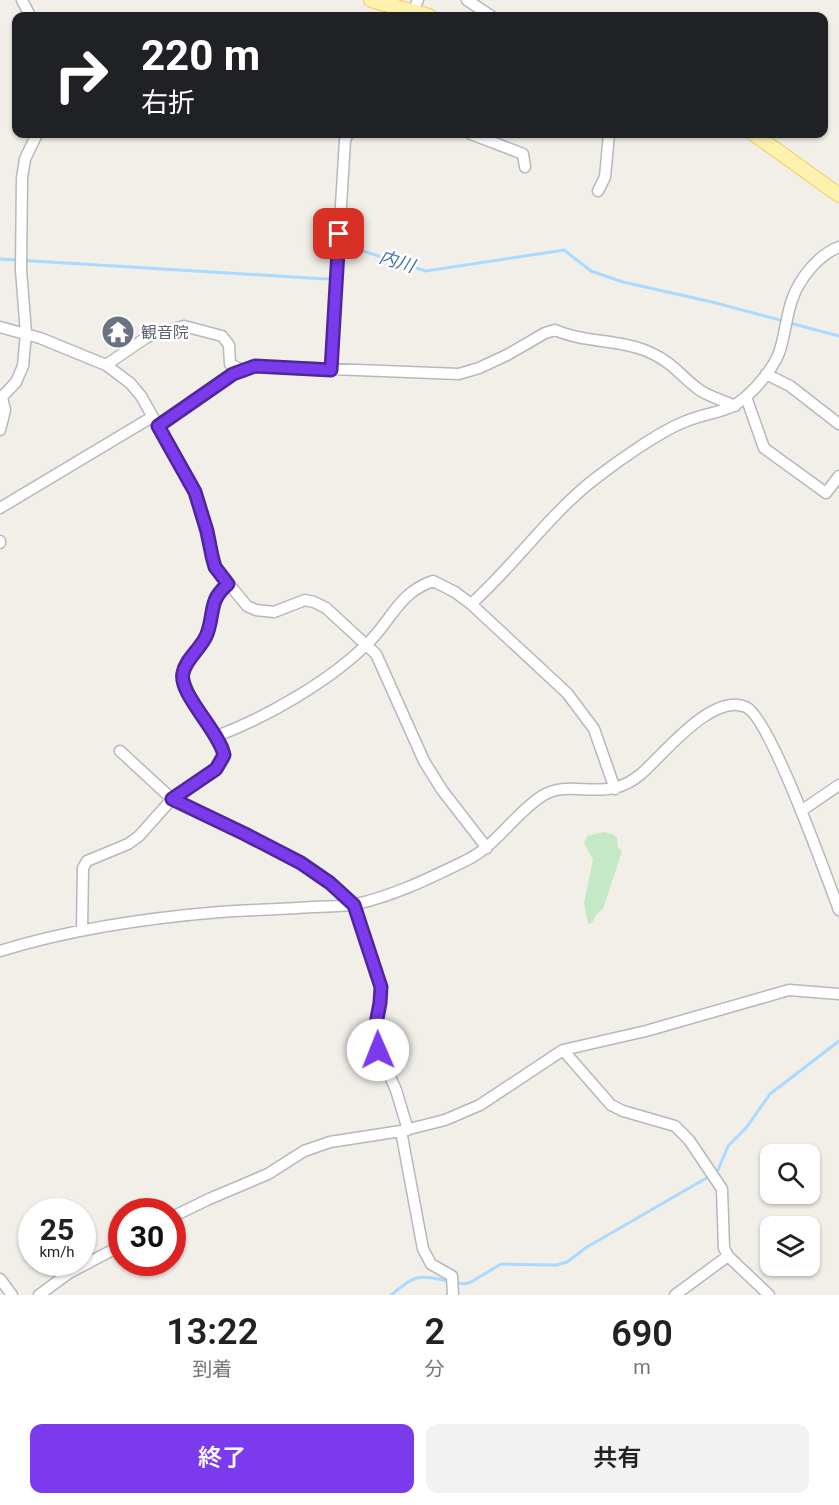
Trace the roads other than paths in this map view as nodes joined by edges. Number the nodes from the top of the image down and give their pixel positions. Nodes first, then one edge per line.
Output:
1 (371, 0) edge
2 (467, 0) edge
3 (414, 9) edge
4 (485, 12) edge
5 (35, 138) edge
6 (346, 138) edge
7 (481, 138) edge
8 (609, 138) edge
9 (760, 138) edge
10 (525, 167) dead end
11 (598, 191) dead end
12 (839, 195) edge
13 (839, 247) edge
14 (0, 327) edge
15 (26, 333) junction
16 (106, 365) junction
17 (331, 370) junction
18 (244, 371) junction
19 (766, 374) junction
20 (746, 397) junction
21 (1, 399) edge
22 (735, 406) junction
23 (155, 421) junction
24 (839, 424) edge
25 (0, 430) edge
26 (839, 476) edge
27 (3, 504) edge
28 (228, 584) junction
29 (471, 604) junction
30 (367, 645) junction
31 (217, 736) junction
32 (120, 751) dead end
33 (838, 788) edge
34 (615, 789) junction
35 (172, 799) junction
36 (801, 811) junction
37 (487, 848) junction
38 (354, 905) junction
39 (839, 910) edge
40 (82, 930) junction
41 (0, 951) edge
42 (839, 994) edge
43 (563, 1050) junction
44 (404, 1130) junction
45 (186, 1210) edge
46 (108, 1252) edge
47 (728, 1257) junction
48 (0, 1280) edge
49 (12, 1295) edge
50 (39, 1295) edge
51 (453, 1295) edge
52 (675, 1295) edge
53 (769, 1295) edge

1 - 3 main road
2 - 4 street
5 - 15 street
6 - 17 street
7 - 10 street
8 - 11 street
9 - 12 main road
13 - 19 street
14 - 15 street
15 - 16 street
15 - 21 street
16 - 18 street
16 - 23 street
17 - 18 street
17 - 22 street
18 - 23 street
19 - 20 street
19 - 24 street
20 - 22 street
20 - 26 street
21 - 25 street
22 - 29 street
23 - 27 street
23 - 28 street
28 - 30 street
28 - 31 street
29 - 30 street
29 - 34 street
30 - 31 street
30 - 37 street
31 - 35 street
32 - 35 street
33 - 36 street
34 - 36 street
34 - 37 street
35 - 38 street
35 - 40 street
36 - 39 street
37 - 38 street
38 - 40 street
38 - 44 street
40 - 41 street
42 - 43 street
43 - 44 street
43 - 47 street
44 - 45 street
44 - 51 street
46 - 50 street
47 - 52 street
47 - 53 street
48 - 49 street

